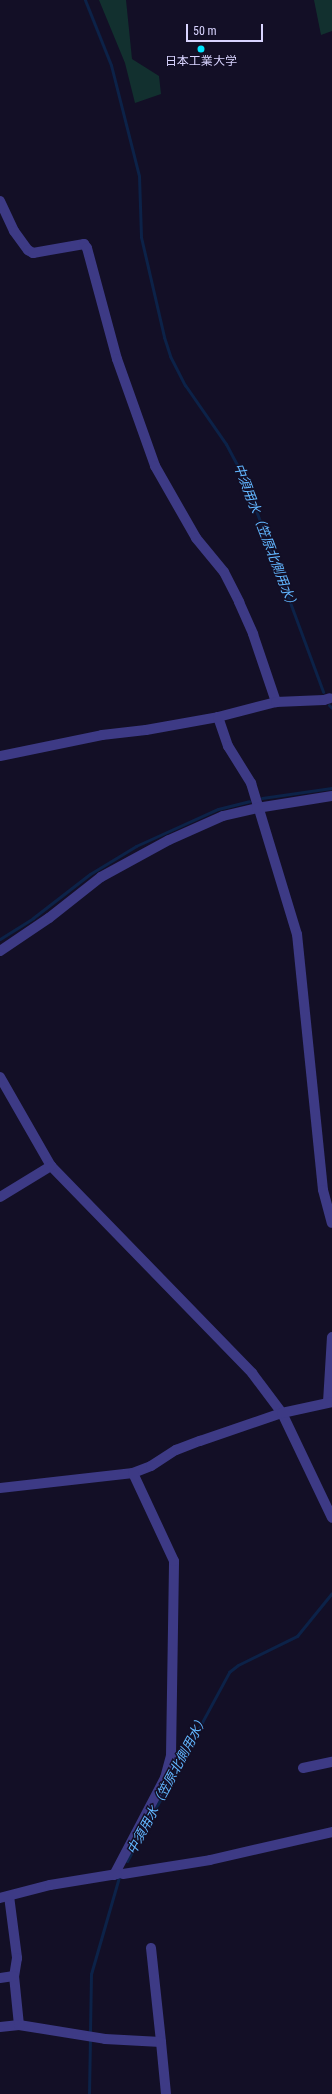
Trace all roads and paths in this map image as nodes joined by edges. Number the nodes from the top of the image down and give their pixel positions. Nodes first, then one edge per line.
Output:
1 (0, 202) edge
2 (330, 698) dead end
3 (276, 702) junction
4 (218, 716) junction
5 (0, 756) edge
6 (332, 796) edge
7 (257, 808) junction
8 (0, 951) edge
9 (0, 1077) edge
10 (51, 1166) junction
11 (0, 1197) edge
12 (332, 1223) edge
13 (332, 1337) edge
14 (330, 1402) edge
15 (282, 1413) junction
16 (133, 1473) junction
17 (0, 1488) edge
18 (332, 1518) edge
19 (332, 1762) edge
20 (303, 1768) dead end
21 (332, 1832) edge
22 (118, 1874) junction
23 (5, 1897) edge
24 (151, 1948) dead end
25 (14, 1976) junction
26 (0, 1978) edge
27 (19, 2025) junction
28 (0, 2028) edge
29 (161, 2042) junction
30 (166, 2094) edge

1 - 3 street
2 - 3 street
3 - 4 street
4 - 5 street
4 - 7 street
6 - 7 street
7 - 8 street
7 - 12 street
9 - 10 street
10 - 11 street
10 - 15 street
13 - 14 street
14 - 15 street
15 - 16 street
15 - 18 street
16 - 17 street
16 - 22 street
19 - 20 street
21 - 22 street
22 - 23 street
23 - 25 street
24 - 29 street
25 - 26 street
25 - 27 street
27 - 28 street
27 - 29 street
29 - 30 street

